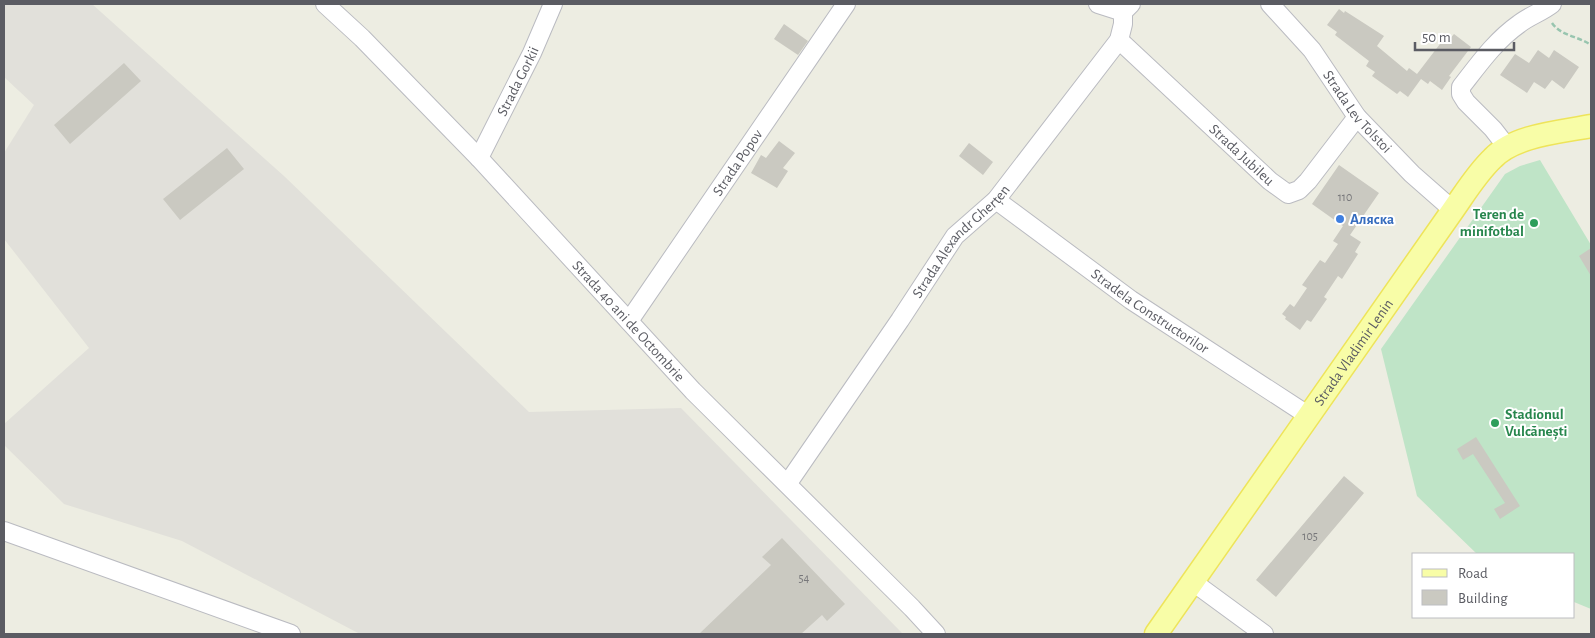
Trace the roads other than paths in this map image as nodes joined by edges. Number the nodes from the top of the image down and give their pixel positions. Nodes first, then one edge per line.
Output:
1 (324, 4) edge
2 (553, 4) edge
3 (846, 4) edge
4 (1098, 4) edge
5 (1270, 4) edge
6 (1548, 7) edge
7 (1127, 8) edge
8 (1119, 40) junction
9 (1357, 117) junction
10 (1591, 126) edge
11 (1507, 147) junction
12 (479, 158) junction
13 (996, 200) junction
14 (1452, 210) junction
15 (629, 321) junction
16 (1309, 416) junction
17 (788, 483) junction
18 (4, 531) edge
19 (1193, 582) junction
20 (291, 634) edge
21 (936, 634) edge
22 (1156, 634) edge
23 (1264, 634) edge

1 - 12 street, Strada 40 ani de Octombrie
2 - 12 street, Strada Gorkii
3 - 15 street, Strada Popov
4 - 7 street
5 - 9 street, Strada Lev Tolstoi
6 - 11 street
7 - 8 street, Strada Alexandr Gherțen
8 - 9 street, Strada Jubileu
8 - 13 street, Strada Alexandr Gherțen
9 - 14 street, Strada Lev Tolstoi
10 - 11 main road, Strada Vladimir Lenin
11 - 14 main road, Strada Vladimir Lenin
12 - 15 street, Strada 40 ani de Octombrie
13 - 16 street, Stradela Constructorilor
13 - 17 street, Strada Alexandr Gherțen
14 - 16 main road, Strada Vladimir Lenin
15 - 17 street, Strada 40 ani de Octombrie
16 - 19 main road, Strada Vladimir Lenin
17 - 21 street, Strada 40 ani de Octombrie
18 - 20 street
19 - 22 main road, Strada Vladimir Lenin
19 - 23 street

